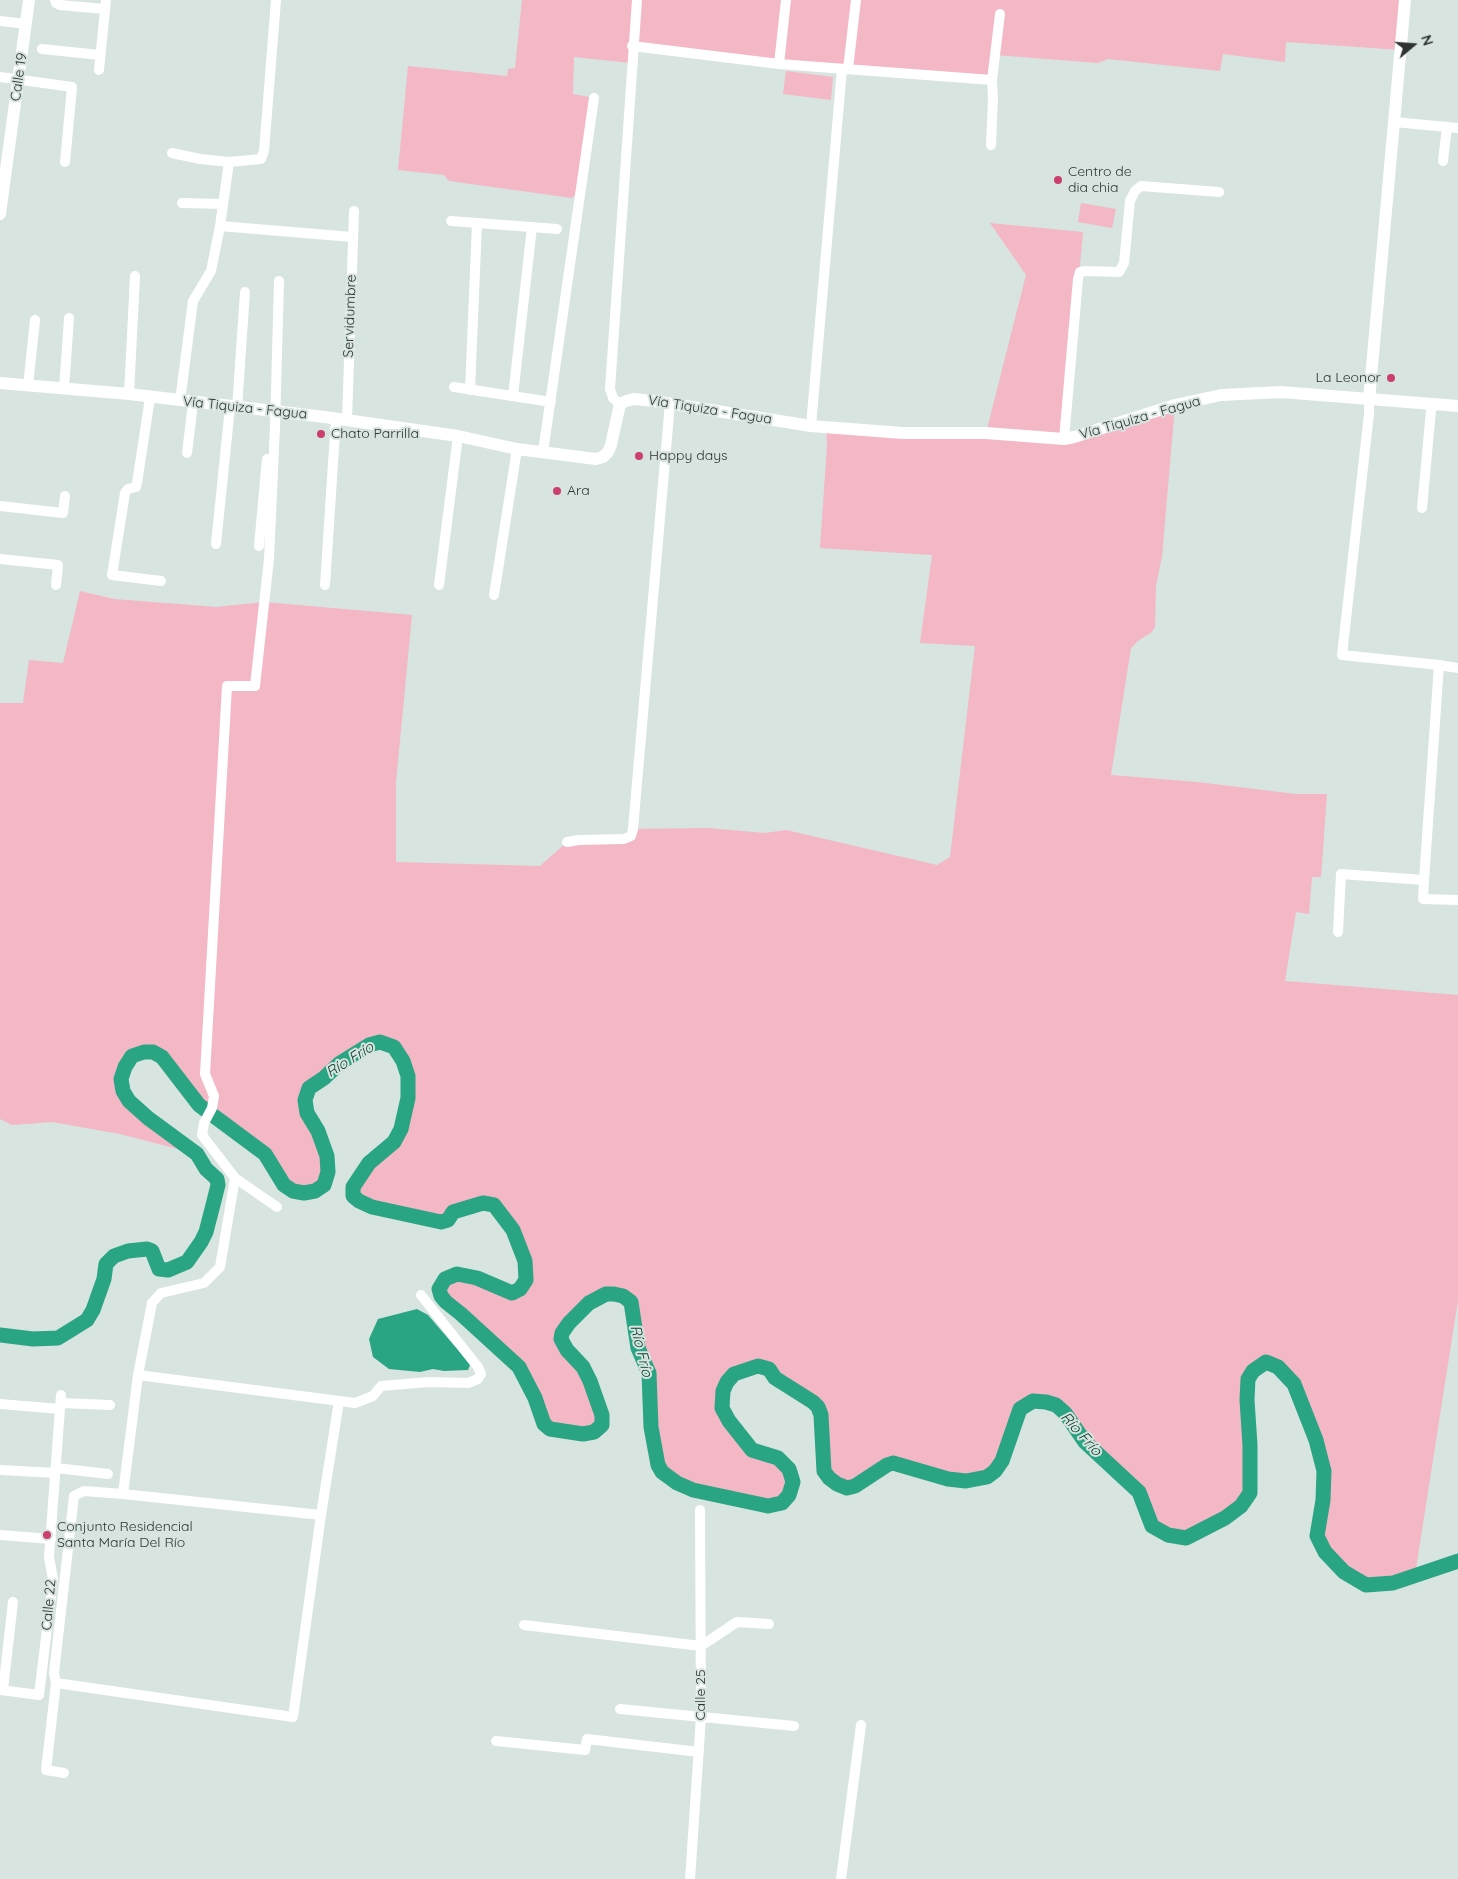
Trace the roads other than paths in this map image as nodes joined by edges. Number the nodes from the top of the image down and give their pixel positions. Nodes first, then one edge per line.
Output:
1 (29, 0) edge
2 (55, 0) edge
3 (276, 0) edge
4 (637, 0) edge
5 (786, 0) edge
6 (856, 0) edge
7 (1405, 0) edge
8 (105, 4) edge
9 (1000, 14) dead end
10 (0, 21) edge
11 (26, 24) junction
12 (632, 46) junction
13 (42, 49) dead end
14 (100, 55) junction
15 (779, 64) junction
16 (845, 69) junction
17 (98, 70) dead end
18 (0, 77) edge
19 (19, 80) junction
20 (992, 80) junction
21 (594, 98) dead end
22 (1394, 122) junction
23 (1447, 127) junction
24 (1458, 128) edge
25 (991, 145) dead end
26 (172, 153) dead end
27 (1443, 161) dead end
28 (65, 162) dead end
29 (230, 162) junction
30 (1219, 192) dead end
31 (182, 203) dead end
32 (223, 204) junction
33 (354, 211) dead end
34 (0, 214) edge
35 (451, 220) dead end
36 (477, 223) junction
37 (220, 226) junction
38 (532, 227) junction
39 (557, 229) dead end
40 (352, 237) junction
41 (135, 276) dead end
42 (278, 281) dead end
43 (246, 292) dead end
44 (69, 318) dead end
45 (35, 320) dead end
46 (0, 383) edge
47 (28, 386) junction
48 (454, 387) dead end
49 (64, 389) junction
50 (470, 390) junction
51 (129, 394) junction
52 (513, 396) junction
53 (150, 398) junction
54 (1369, 400) junction
55 (187, 402) junction
56 (551, 402) junction
57 (670, 403) junction
58 (1433, 403) junction
59 (620, 404) junction
60 (1458, 406) edge
61 (233, 407) junction
62 (274, 411) junction
63 (341, 419) junction
64 (811, 426) junction
65 (458, 436) junction
66 (1064, 439) junction
67 (517, 449) junction
68 (543, 452) junction
69 (187, 453) dead end
70 (65, 496) dead end
71 (0, 506) edge
72 (1422, 508) dead end
73 (216, 544) dead end
74 (259, 546) dead end
75 (0, 559) edge
76 (161, 581) dead end
77 (56, 585) dead end
78 (325, 585) dead end
79 (439, 585) dead end
80 (494, 595) dead end
81 (1439, 666) junction
82 (1458, 668) edge
83 (568, 842) dead end
84 (1424, 880) junction
85 (1458, 900) edge
86 (1338, 932) dead end
87 (235, 1178) junction
88 (277, 1207) dead end
89 (422, 1295) dead end
90 (138, 1375) junction
91 (339, 1401) junction
92 (60, 1402) junction
93 (0, 1404) edge
94 (110, 1405) dead end
95 (0, 1470) edge
96 (56, 1470) junction
97 (108, 1474) dead end
98 (123, 1494) junction
99 (700, 1510) dead end
100 (321, 1515) junction
101 (0, 1535) edge
102 (51, 1539) junction
103 (13, 1602) dead end
104 (769, 1624) dead end
105 (524, 1625) dead end
106 (701, 1646) junction
107 (56, 1683) junction
108 (1, 1690) edge
109 (620, 1709) dead end
110 (702, 1717) junction
111 (861, 1725) dead end
112 (794, 1726) dead end
113 (496, 1741) dead end
114 (699, 1752) junction
115 (64, 1773) dead end
116 (690, 1879) edge
117 (841, 1879) edge

1 - 11 street, Calle 19
2 - 8 street
3 - 29 street
4 - 12 street
5 - 15 street
6 - 16 street
7 - 22 street
8 - 14 street
9 - 20 street
10 - 11 street
11 - 19 street, Calle 19
12 - 15 street
12 - 59 street
13 - 14 street
14 - 17 street
15 - 16 street
16 - 20 street
16 - 64 street
18 - 19 street
19 - 28 street
19 - 34 street, Calle 19
20 - 25 street
21 - 56 street
22 - 23 street
22 - 54 street
23 - 24 street
23 - 27 street
26 - 29 street
29 - 32 street
30 - 66 street
31 - 32 street
32 - 37 street
33 - 40 street, Servidumbre
35 - 36 street
36 - 38 street
36 - 50 street
37 - 40 street
37 - 55 street
38 - 39 street
38 - 52 street
40 - 63 street, Servidumbre
41 - 51 street
42 - 62 street
43 - 61 street
44 - 49 street
45 - 47 street
46 - 47 street, Vía Tiquiza - Fagua
47 - 49 street, Vía Tiquiza - Fagua
48 - 50 street
49 - 51 street, Vía Tiquiza - Fagua
50 - 52 street
51 - 53 street, Vía Tiquiza - Fagua
52 - 56 street
53 - 55 street, Vía Tiquiza - Fagua
53 - 76 street
54 - 58 street, Vía Tiquiza - Fagua
54 - 66 street, Vía Tiquiza - Fagua
54 - 81 street
55 - 61 street, Vía Tiquiza - Fagua
55 - 69 street
56 - 68 street
57 - 59 street, Vía Tiquiza - Fagua
57 - 64 street, Vía Tiquiza - Fagua
57 - 83 street
58 - 60 street, Vía Tiquiza - Fagua
58 - 72 street
59 - 68 street, Vía Tiquiza - Fagua
61 - 62 street, Vía Tiquiza - Fagua
61 - 73 street
62 - 63 street, Vía Tiquiza - Fagua
62 - 74 street
62 - 87 street
63 - 65 street, Vía Tiquiza - Fagua
63 - 78 street, Servidumbre
64 - 66 street, Vía Tiquiza - Fagua
65 - 67 street, Vía Tiquiza - Fagua
65 - 79 street
67 - 68 street, Vía Tiquiza - Fagua
67 - 80 street
70 - 71 street
75 - 77 street
81 - 82 street
81 - 84 street
84 - 85 street
84 - 86 street
87 - 88 street
87 - 90 street
89 - 91 street
90 - 91 street
90 - 98 street
91 - 100 street
92 - 93 street
92 - 94 street
92 - 96 street, Calle 22
95 - 96 street
96 - 97 street
96 - 102 street, Calle 22
98 - 100 street
98 - 107 street
99 - 106 street, Calle 25
100 - 107 street
101 - 102 street
102 - 108 street, Calle 22
103 - 108 street
104 - 106 street
105 - 106 street
106 - 110 street, Calle 25
107 - 115 street
109 - 110 street
110 - 112 street
110 - 114 street, Calle 25
111 - 117 street
113 - 114 street
114 - 116 street, Calle 25

